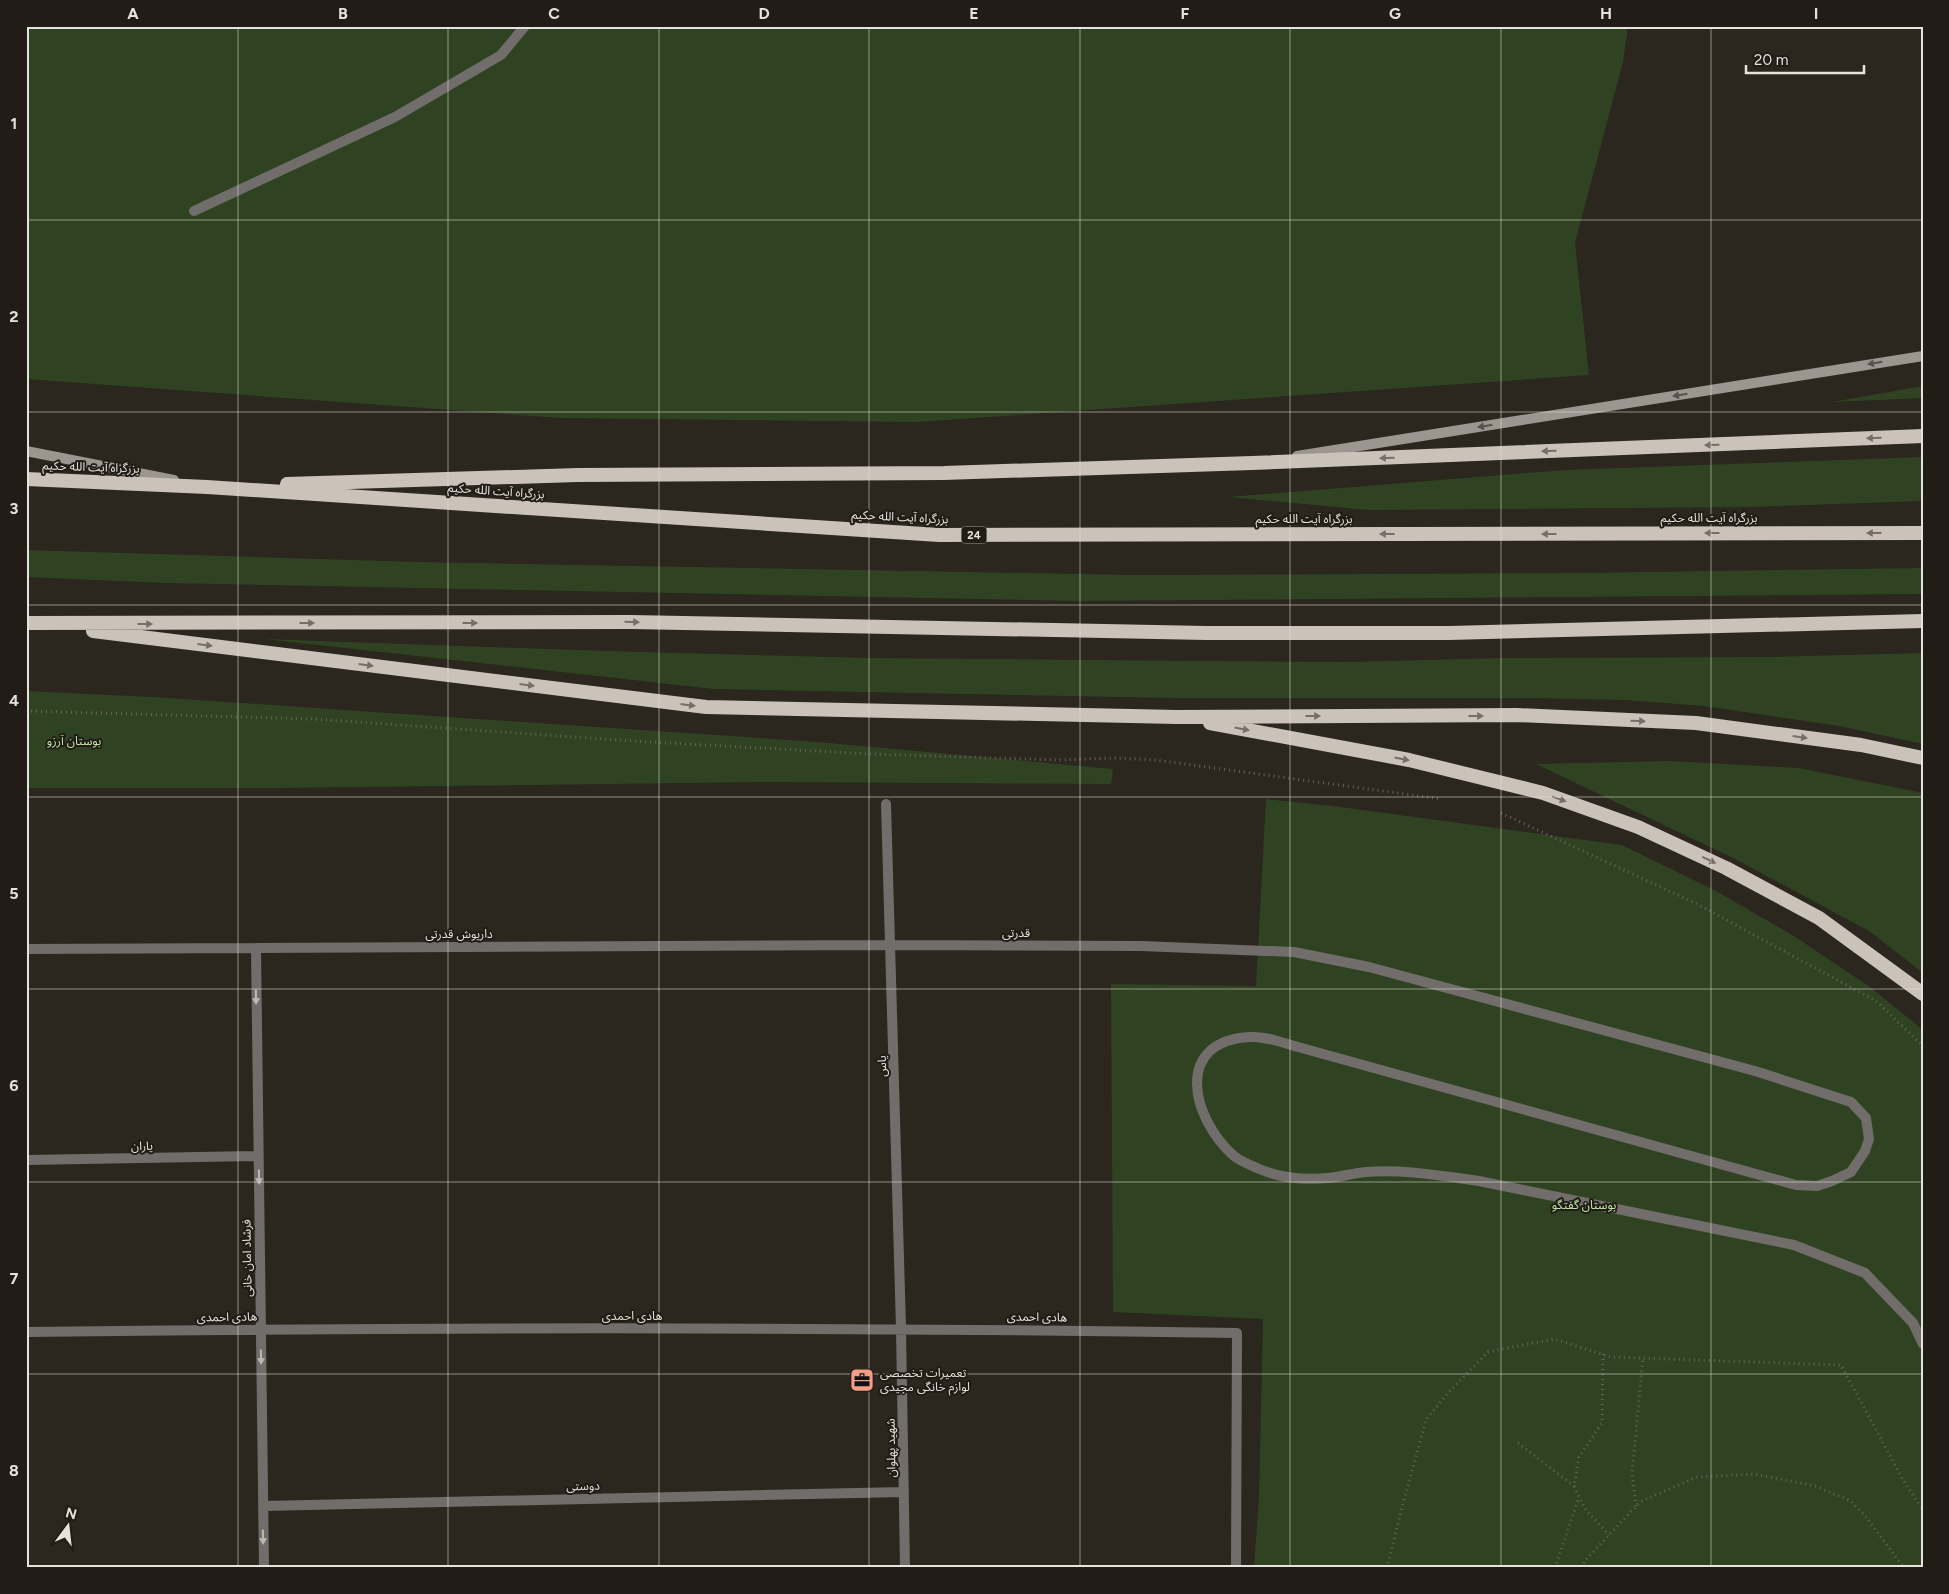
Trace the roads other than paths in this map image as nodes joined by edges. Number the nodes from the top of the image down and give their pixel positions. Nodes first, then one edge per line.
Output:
1 (525, 26) edge
2 (194, 211) dead end
3 (1923, 356) edge
4 (1923, 436) edge
5 (26, 451) edge
6 (1252, 463) junction
7 (26, 479) edge
8 (207, 487) junction
9 (1923, 533) edge
10 (1923, 621) edge
11 (30, 624) edge
12 (1177, 716) junction
13 (1923, 758) edge
14 (886, 804) dead end
15 (891, 945) junction
16 (256, 948) junction
17 (26, 949) edge
18 (1923, 994) edge
19 (258, 1156) junction
20 (26, 1160) edge
21 (901, 1328) junction
22 (260, 1329) junction
23 (26, 1332) edge
24 (1923, 1344) edge
25 (904, 1492) junction
26 (263, 1506) junction
27 (264, 1568) edge
28 (905, 1568) edge
29 (1236, 1568) edge

1 - 2 street
3 -> 6 main road
4 -> 6 highway
5 - 8 main road
6 - 8 highway
7 - 8 highway, بزرگراه آیت الله حکیم / 24
9 -> 8 highway, بزرگراه آیت الله حکیم / 24
11 -> 10 highway
11 -> 12 highway
12 -> 13 highway
12 -> 18 highway
14 - 15 street, یاس
15 - 16 street, داریوش قدرتی
15 - 21 street, یاس
15 - 24 street, قدرتی
16 - 17 street, داریوش قدرتی
16 -> 19 street, فرشاد امان خانی
19 - 20 street, یاران
19 -> 22 street, فرشاد امان خانی
21 - 22 street, هادی احمدی
21 - 25 street, شهید پهلوان
21 - 29 street, هادی احمدی
22 - 23 street, هادی احمدی
22 -> 26 street, فرشاد امان خانی
25 - 26 street, دوستی
25 - 28 street, شهید پهلوان
26 -> 27 street, فرشاد امان خانی

